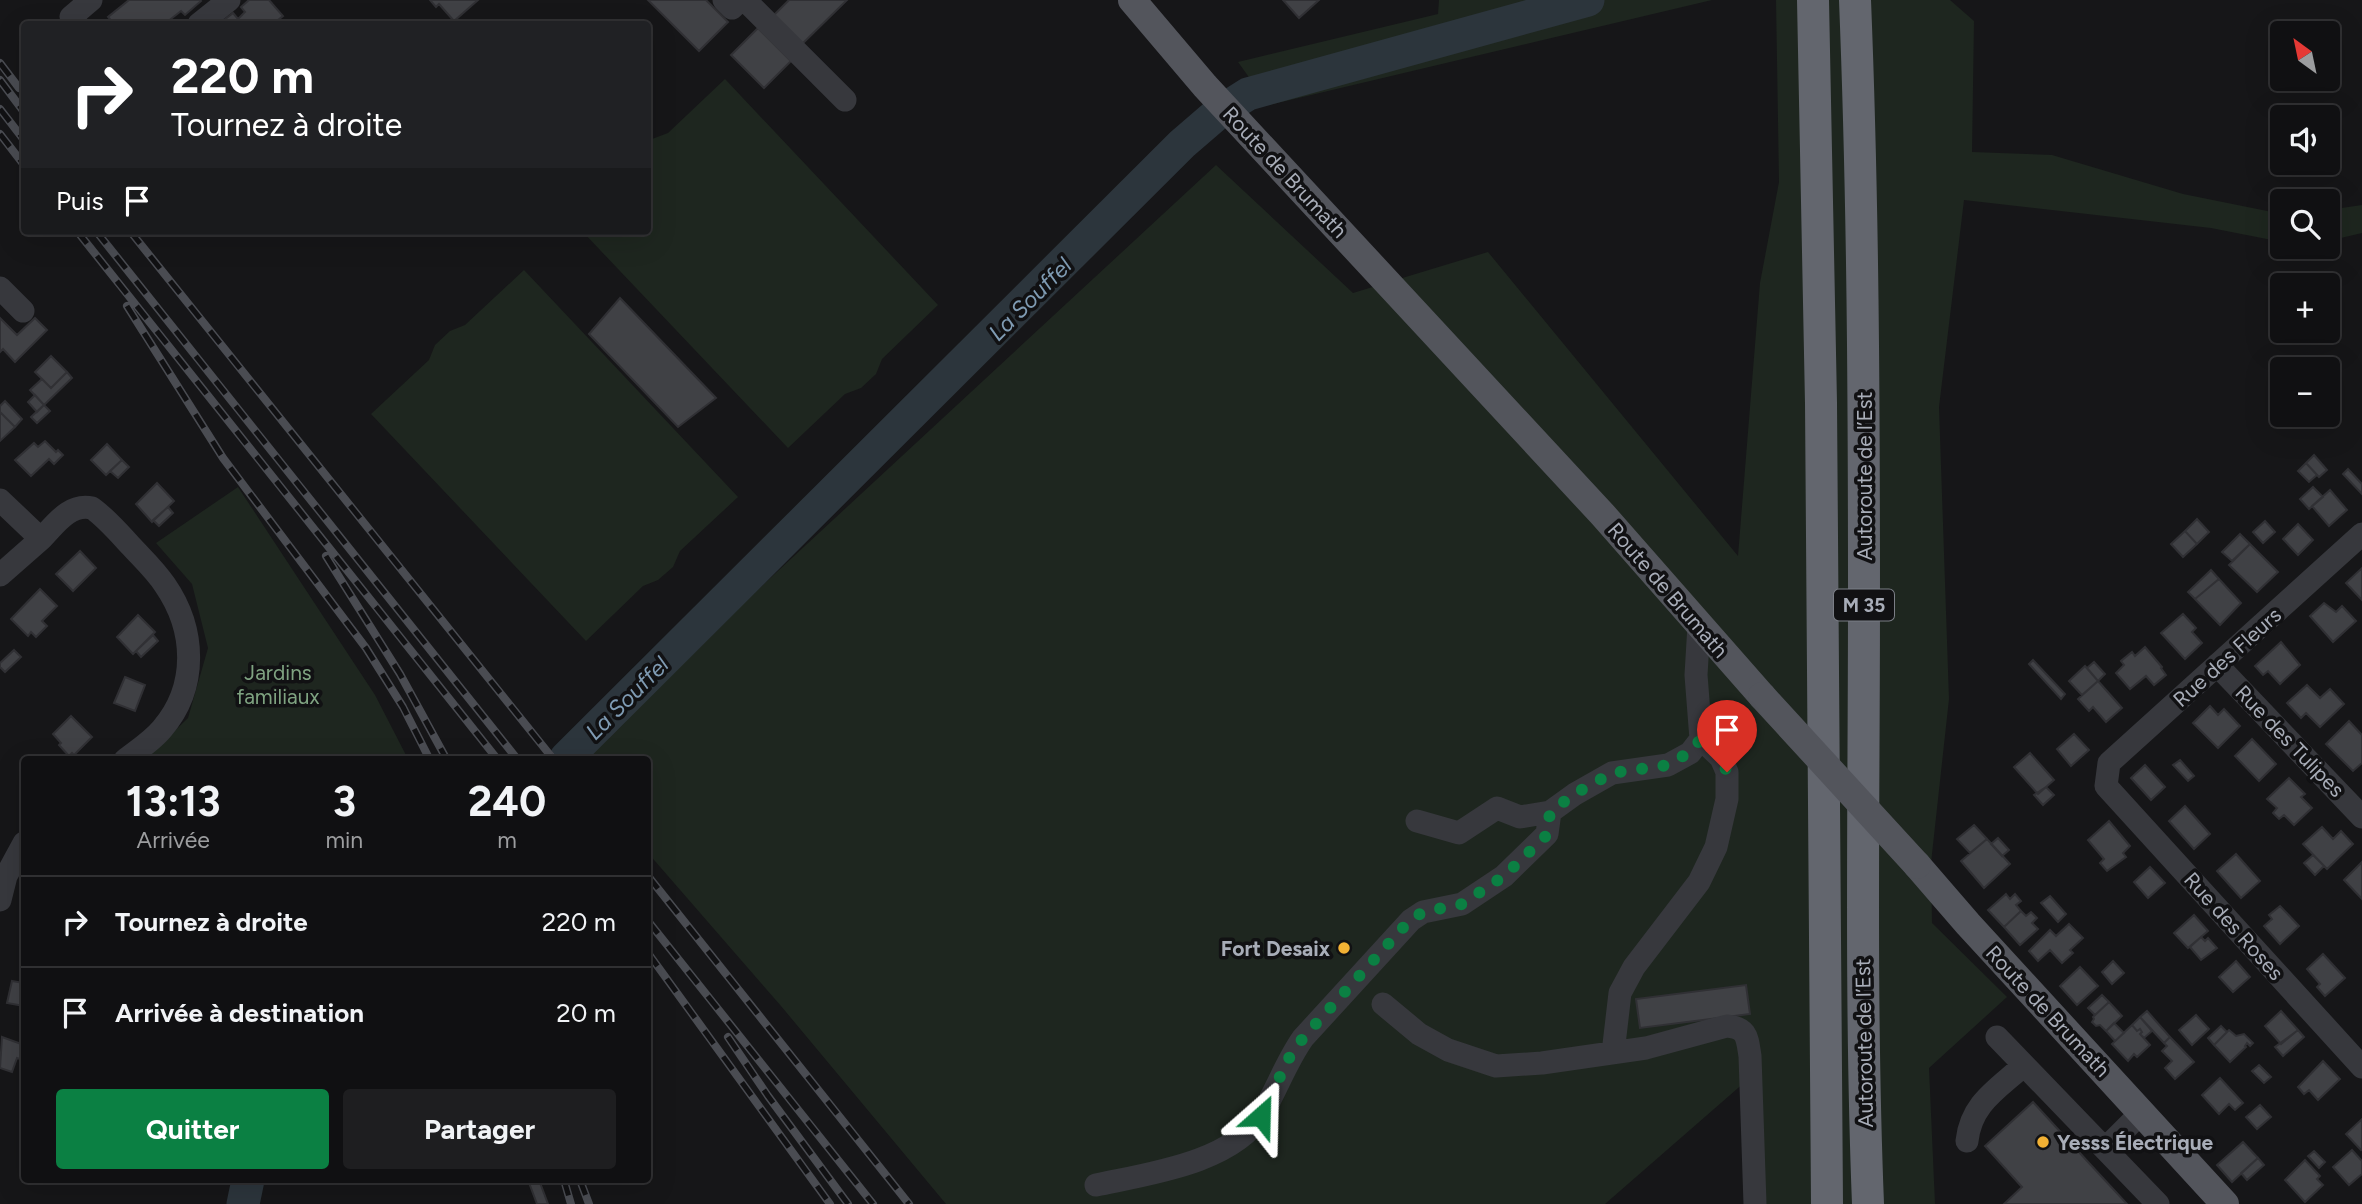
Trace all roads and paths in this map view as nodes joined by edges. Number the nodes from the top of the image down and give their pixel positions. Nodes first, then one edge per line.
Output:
1 (91, 0) edge
2 (229, 0) edge
3 (724, 0) edge
4 (743, 0) edge
5 (1112, 0) edge
6 (1132, 0) edge
7 (1855, 3) edge
8 (1814, 7) edge
9 (74, 21) edge
10 (204, 21) edge
11 (1162, 34) junction
12 (845, 100) dead end
13 (0, 288) edge
14 (23, 311) dead end
15 (0, 500) edge
16 (2362, 534) edge
17 (41, 539) junction
18 (0, 575) edge
19 (1699, 625) junction
20 (2217, 665) junction
21 (1701, 739) junction
22 (130, 756) edge
23 (2106, 786) joint
24 (1550, 812) junction
25 (2362, 817) edge
26 (1417, 821) dead end
27 (21, 848) edge
28 (0, 900) edge
29 (1382, 1004) dead end
30 (1997, 1037) dead end
31 (1613, 1053) junction
32 (2024, 1065) junction
33 (2362, 1067) edge
34 (2142, 1112) junction
35 (1967, 1141) dead end
36 (2105, 1149) junction
37 (1096, 1185) dead end
38 (2208, 1192) edge
39 (1755, 1204) edge
40 (1827, 1204) edge
41 (1868, 1204) edge
42 (2158, 1204) edge
43 (2225, 1204) edge

1 - 9 street
2 - 10 street
3 - 4 street
4 - 12 street
5 - 11 main road
6 - 11 main road, Route de Brumath
7 - 41 highway, Autoroute de l’Est / M 35
8 - 40 highway, Autoroute de l’Est / M 35
11 - 19 main road, Route de Brumath
13 - 14 street
15 - 17 street
16 - 20 street, Rue des Fleurs
17 - 18 street
17 - 22 street
19 - 21 street
19 - 34 main road, Route de Brumath, bridge
20 - 23 street, Rue des Fleurs
20 - 25 street, Rue des Tulipes
21 - 24 street
21 - 31 street
23 - 33 street, Rue des Roses
24 - 26 street
24 - 37 street
27 - 28 street
29 - 31 street
30 - 32 street
31 - 39 street
32 - 35 street
32 - 36 street
34 - 36 street
34 - 38 main road, Route de Brumath
36 - 42 street
38 - 43 main road, Route de Brumath

